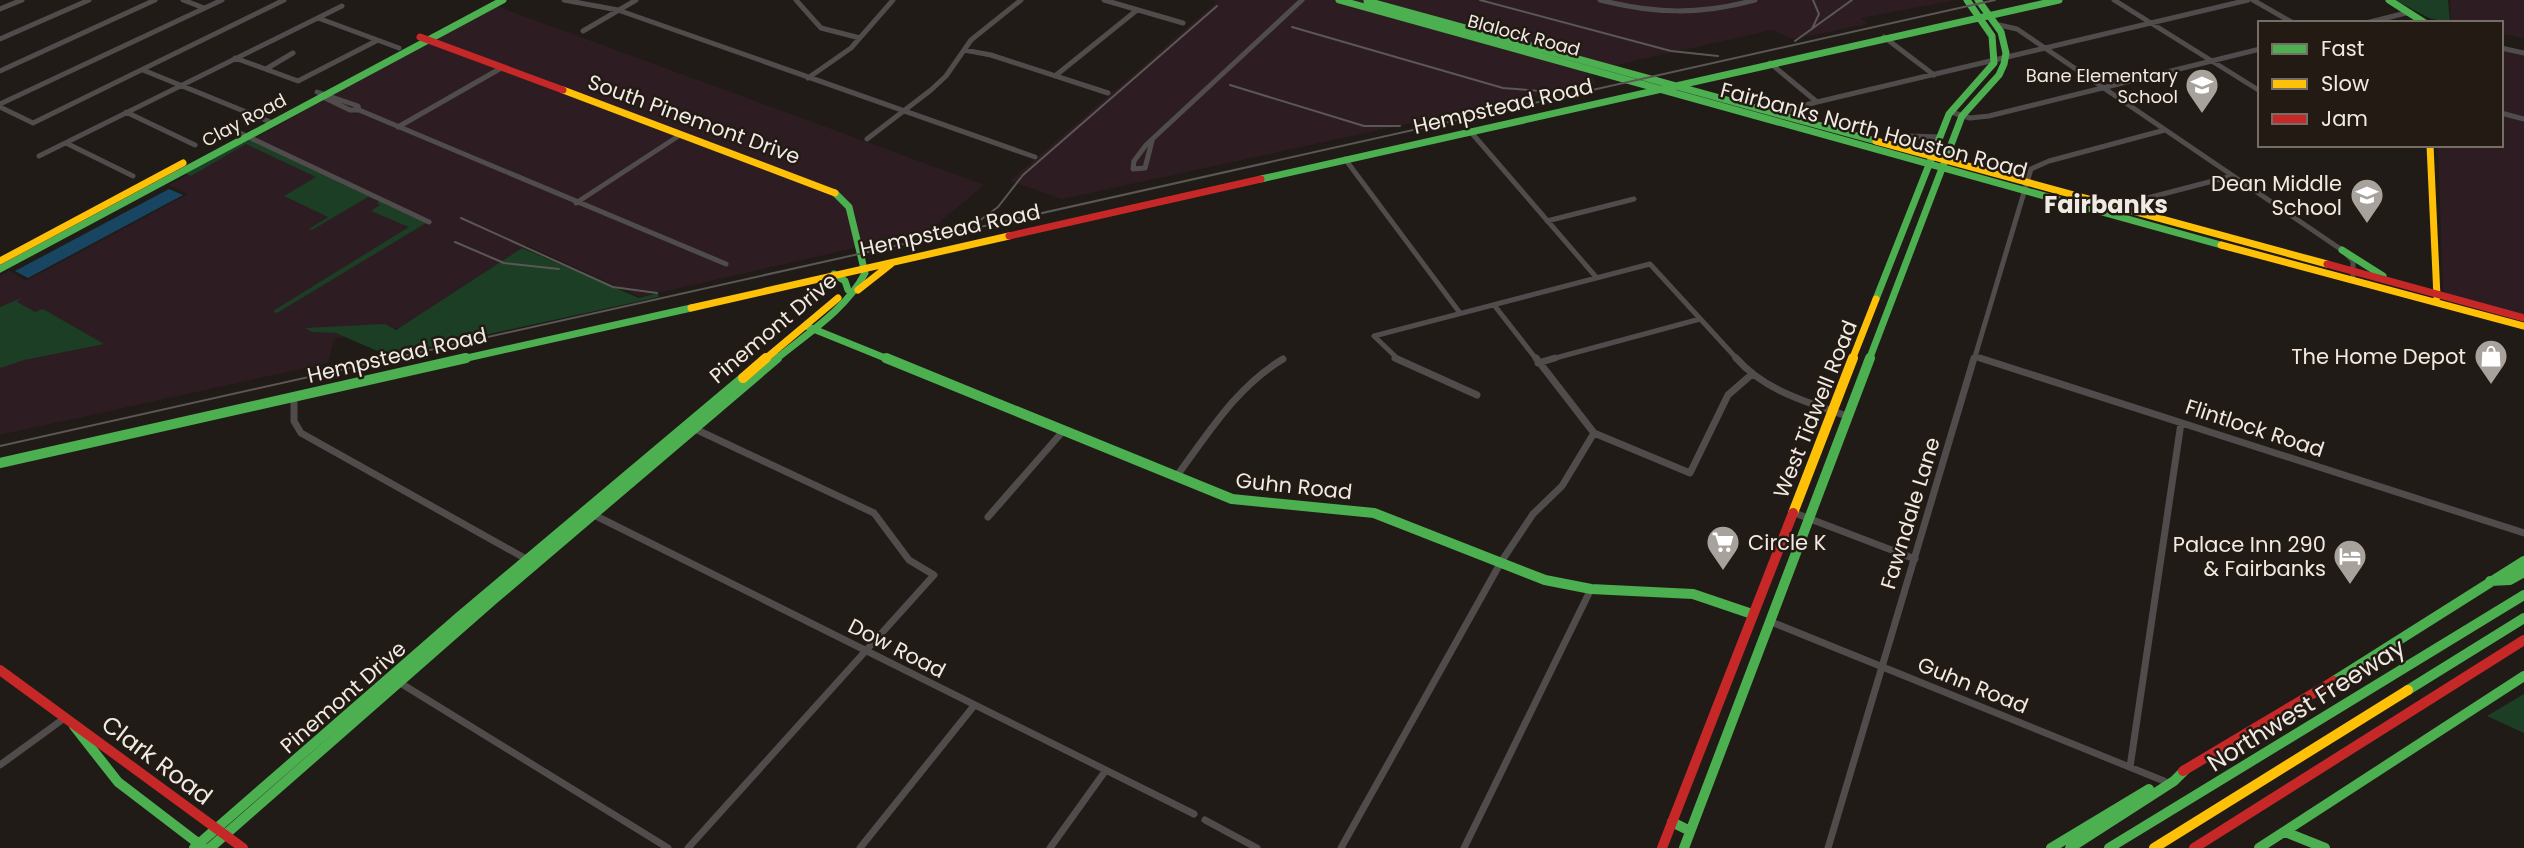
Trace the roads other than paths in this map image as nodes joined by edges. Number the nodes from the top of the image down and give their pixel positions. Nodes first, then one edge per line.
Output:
1 (22, 0) edge
2 (89, 0) edge
3 (155, 0) edge
4 (183, 0) edge
5 (222, 0) edge
6 (284, 0) edge
7 (489, 0) edge
8 (503, 0) edge
9 (564, 0) edge
10 (636, 0) edge
11 (796, 0) edge
12 (893, 0) edge
13 (1021, 0) edge
14 (1104, 0) edge
15 (1302, 0) edge
16 (1339, 0) edge
17 (1600, 0) edge
18 (1755, 0) edge
19 (1967, 0) edge
20 (1978, 0) edge
21 (2059, 0) edge
22 (2114, 0) edge
23 (2251, 0) edge
24 (2389, 0) edge
25 (2044, 1) edge
26 (1360, 2) edge
27 (342, 6) dead end
28 (204, 8) junction
29 (0, 9) edge
30 (618, 10) junction
31 (1137, 10) junction
32 (2410, 12) junction
33 (1989, 17) junction
34 (318, 18) junction
35 (2289, 21) edge
36 (2374, 21) edge
37 (2425, 21) edge
38 (1183, 23) dead end
39 (2151, 24) junction
40 (583, 30) dead end
41 (427, 37) junction
42 (1884, 37) junction
43 (860, 38) junction
44 (0, 39) edge
45 (376, 41) junction
46 (399, 48) junction
47 (2503, 48) edge
48 (2046, 49) junction
49 (964, 50) junction
50 (2258, 50) edge
51 (293, 53) dead end
52 (2524, 53) edge
53 (2007, 57) junction
54 (235, 58) junction
55 (1995, 60) junction
56 (2212, 62) junction
57 (1770, 63) junction
58 (1586, 64) junction
59 (503, 67) junction
60 (266, 69) junction
61 (143, 70) junction
62 (0, 71) edge
63 (1934, 75) junction
64 (1055, 76) junction
65 (808, 78) junction
66 (1699, 80) junction
67 (1638, 82) junction
68 (1976, 84) junction
69 (179, 86) junction
70 (1674, 86) junction
71 (1987, 88) junction
72 (2103, 88) junction
73 (1661, 89) junction
74 (2258, 90) edge
75 (1108, 93) dead end
76 (1700, 93) junction
77 (321, 94) junction
78 (1635, 94) junction
79 (1817, 102) junction
80 (0, 105) edge
81 (903, 111) junction
82 (126, 112) junction
83 (1951, 112) junction
84 (2503, 114) edge
85 (1962, 116) junction
86 (1781, 118) junction
87 (2524, 119) edge
88 (269, 121) junction
89 (398, 127) junction
90 (2165, 130) junction
91 (1470, 131) junction
92 (244, 134) junction
93 (680, 135) junction
94 (1940, 137) junction
95 (867, 139) dead end
96 (1152, 141) junction
97 (66, 143) junction
98 (195, 145) dead end
99 (1894, 146) junction
100 (1875, 147) junction
101 (2430, 147) edge
102 (38, 156) dead end
103 (1035, 157) dead end
104 (1345, 159) junction
105 (1932, 159) junction
106 (1945, 163) junction
107 (133, 176) dead end
108 (2232, 176) junction
109 (2026, 186) junction
110 (1634, 199) dead end
111 (576, 203) junction
112 (1914, 208) junction
113 (1927, 212) junction
114 (2127, 214) junction
115 (1547, 220) junction
116 (429, 222) dead end
117 (59, 233) junction
118 (2342, 250) junction
119 (1895, 255) junction
120 (1910, 258) junction
121 (0, 261) edge
122 (895, 262) junction
123 (726, 264) dead end
124 (863, 267) junction
125 (0, 269) edge
126 (834, 274) junction
127 (2353, 274) junction
128 (1596, 277) junction
129 (2390, 281) junction
130 (851, 291) junction
131 (2437, 298) junction
132 (1877, 302) junction
133 (1494, 305) junction
134 (1891, 306) junction
135 (1460, 313) junction
136 (2524, 318) edge
137 (1700, 319) junction
138 (2524, 326) edge
139 (809, 327) junction
140 (1856, 353) junction
141 (1975, 357) junction
142 (1283, 359) dead end
143 (1871, 359) junction
144 (1538, 363) junction
145 (1751, 375) junction
146 (1477, 395) dead end
147 (294, 396) junction
148 (1832, 411) junction
149 (1847, 416) junction
150 (2181, 423) junction
151 (691, 427) junction
152 (1064, 430) junction
153 (1594, 433) junction
154 (1813, 459) junction
155 (0, 463) edge
156 (1829, 464) junction
157 (1176, 477) junction
158 (1792, 512) junction
159 (590, 513) junction
160 (988, 517) dead end
161 (1808, 518) junction
162 (2524, 533) edge
163 (527, 559) junction
164 (1915, 559) junction
165 (2524, 561) edge
166 (1501, 562) junction
167 (536, 564) junction
168 (2524, 572) edge
169 (2490, 581) junction
170 (1591, 589) junction
171 (2524, 595) edge
172 (1752, 614) junction
173 (2524, 618) edge
174 (1769, 621) junction
175 (2524, 640) edge
176 (866, 651) junction
177 (1881, 667) junction
178 (0, 670) edge
179 (2524, 676) edge
180 (397, 680) junction
181 (973, 707) junction
182 (1715, 711) junction
183 (66, 717) junction
184 (1733, 719) junction
185 (0, 765) edge
186 (2130, 767) junction
187 (1106, 770) junction
188 (2185, 770) junction
189 (2164, 781) junction
190 (1194, 814) dead end
191 (1205, 820) dead end
192 (1672, 822) junction
193 (1690, 831) junction
194 (221, 832) junction
195 (2285, 832) junction
196 (202, 847) edge
197 (243, 848) edge
198 (667, 848) edge
199 (688, 848) edge
200 (860, 848) edge
201 (1050, 848) edge
202 (1257, 848) edge
203 (1341, 848) edge
204 (1464, 848) edge
205 (1662, 848) edge
206 (1684, 848) edge
207 (1828, 848) edge
208 (2051, 848) edge
209 (2070, 848) edge
210 (2109, 848) edge
211 (2154, 848) edge
212 (2194, 848) edge
213 (2259, 848) edge
214 (2325, 848) edge

1 - 29 street
2 - 44 street
3 - 62 street
4 - 28 street
5 - 28 street
6 - 61 street
7 - 41 main road, Clay Road
8 - 41 main road, Clay Road
9 - 30 street
10 - 30 street
11 - 43 street
12 - 43 street
13 - 49 street
14 - 31 street
15 - 96 street
16 - 26 main road, Blalock Road
17 - 18 street
19 - 33 main road
20 - 33 main road
21 - 25 main road, Hempstead Road
22 - 39 street
23 - 35 street
23 - 39 street
24 - 32 main road
25 - 33 main road, Hempstead Road
26 - 58 main road, Blalock Road
27 - 34 street
28 - 80 street
30 - 40 street
30 - 65 street
31 - 38 street
31 - 64 street
32 - 36 street
32 - 37 main road
33 - 42 main road, Hempstead Road
33 - 48 street
33 - 53 main road
33 - 55 main road
34 - 45 street
34 - 54 street
39 - 48 street
39 - 56 street
41 - 46 main road, Clay Road
41 - 59 main road, South Pinemont Drive
41 - 77 main road, Clay Road
42 - 57 main road, Hempstead Road
42 - 63 street
43 - 65 street
45 - 46 street
45 - 60 street
46 - 77 main road, Clay Road
47 - 52 street
48 - 53 street
48 - 72 street
49 - 64 street
49 - 81 street
50 - 56 street
51 - 60 street
53 - 55 street
53 - 71 main road, West Tidwell Road
54 - 60 street
54 - 69 street
55 - 63 street
55 - 68 main road, West Tidwell Road
56 - 72 street
56 - 74 street
57 - 66 main road, Hempstead Road
57 - 79 street
58 - 67 main road, Blalock Road
58 - 70 main road, Blalock Road
59 - 89 street
59 - 93 main road, South Pinemont Drive
61 - 69 street
61 - 80 street
63 - 79 street
64 - 75 street
65 - 81 street
66 - 70 main road, Hempstead Road
66 - 76 main road
67 - 73 main road, Blalock Road
67 - 78 main road
68 - 71 main road
68 - 83 main road, West Tidwell Road
69 - 82 street
69 - 88 street
70 - 73 main road, Hempstead Road
70 - 76 main road, Fairbanks North Houston Road
71 - 85 main road, West Tidwell Road
72 - 85 street
72 - 90 street
73 - 78 main road, Hempstead Road
73 - 86 main road, Fairbanks North Houston Road
76 - 86 main road, Fairbanks North Houston Road
77 - 88 main road, Clay Road
77 - 89 street
78 - 91 main road, Hempstead Road
79 - 86 street
81 - 95 street
81 - 103 street
82 - 97 street
82 - 98 street
83 - 85 street
83 - 94 main road, West Tidwell Road
84 - 87 street
85 - 106 main road, West Tidwell Road
86 - 99 main road, Fairbanks North Houston Road
86 - 100 main road, Fairbanks North Houston Road
88 - 92 main road, Clay Road
89 - 111 street
90 - 108 street
90 - 109 street
91 - 104 main road, Hempstead Road
91 - 115 street
92 - 116 street
92 - 117 main road, Clay Road
93 - 111 street
93 - 124 main road, South Pinemont Drive
94 - 99 street
94 - 105 main road, West Tidwell Road
96 - 96 street
97 - 102 street
97 - 107 street
99 - 100 main road
99 - 105 main road, Fairbanks North Houston Road
100 - 105 main road, Fairbanks North Houston Road
101 - 131 main road
104 - 122 main road, Hempstead Road
104 - 135 street
105 - 106 main road, Fairbanks North Houston Road
105 - 112 main road, West Tidwell Road
106 - 109 main road, Fairbanks North Houston Road
106 - 113 main road, West Tidwell Road
108 - 114 street
108 - 118 street
109 - 114 main road, Fairbanks North Houston Road
109 - 141 street, Fawndale Lane
110 - 115 street
111 - 123 street
112 - 113 main road
112 - 119 main road, West Tidwell Road
113 - 120 main road, West Tidwell Road
114 - 127 main road, Fairbanks North Houston Road
115 - 128 street
117 - 121 main road, Clay Road
117 - 125 main road, Clay Road
118 - 127 street
118 - 129 main road
119 - 120 main road
119 - 132 main road, West Tidwell Road
120 - 134 main road, West Tidwell Road
122 - 124 main road, Hempstead Road
122 - 130 main road
124 - 126 main road, Hempstead Road
124 - 130 main road, Pinemont Drive
126 - 130 main road
126 - 147 main road, Hempstead Road
127 - 129 main road, Fairbanks North Houston Road
127 - 131 main road, Fairbanks North Houston Road
128 - 133 street
128 - 137 street
129 - 131 main road, Fairbanks North Houston Road
130 - 139 main road, Pinemont Drive
131 - 136 main road, Fairbanks North Houston Road
131 - 138 main road, Fairbanks North Houston Road
132 - 134 main road
132 - 140 main road, West Tidwell Road
133 - 135 street
133 - 144 street
134 - 143 main road, West Tidwell Road
135 - 146 street
137 - 144 street
137 - 145 street
139 - 151 main road, Pinemont Drive
139 - 152 main road, Guhn Road
140 - 143 main road
140 - 148 main road, West Tidwell Road
141 - 150 street, Flintlock Road
141 - 164 street, Fawndale Lane
142 - 157 street
143 - 149 main road, West Tidwell Road
144 - 153 street
145 - 148 street
145 - 153 street
147 - 155 main road, Hempstead Road
147 - 163 street
148 - 149 street
148 - 154 main road, West Tidwell Road
149 - 156 main road, West Tidwell Road
150 - 162 street, Flintlock Road
150 - 186 street
151 - 159 main road, Pinemont Drive
151 - 176 street
152 - 157 main road, Guhn Road
152 - 160 street
153 - 166 street
154 - 156 main road
154 - 158 main road, West Tidwell Road
156 - 161 main road, West Tidwell Road
157 - 166 main road, Guhn Road
158 - 161 street
158 - 172 main road, West Tidwell Road
159 - 163 main road, Pinemont Drive
159 - 167 main road, Pinemont Drive
159 - 176 street, Dow Road
161 - 164 street
161 - 174 main road, West Tidwell Road
163 - 167 street
163 - 180 main road, Pinemont Drive
164 - 177 street, Fawndale Lane
165 - 169 main road
166 - 170 main road, Guhn Road
166 - 203 street
167 - 180 main road, Pinemont Drive
168 - 169 main road
169 - 188 main road
170 - 172 main road, Guhn Road
170 - 204 street
171 - 210 main road, Northwest Freeway
172 - 182 main road, West Tidwell Road
173 - 211 main road
174 - 177 street, Guhn Road
174 - 184 main road, West Tidwell Road
175 - 212 main road
176 - 181 street, Dow Road
176 - 199 street
177 - 186 street, Guhn Road
177 - 207 street, Fawndale Lane
178 - 183 main road, Clark Road
179 - 195 main road
180 - 194 main road, Pinemont Drive
180 - 198 street
181 - 187 street, Dow Road
181 - 200 street
182 - 184 main road
182 - 192 main road, West Tidwell Road
183 - 185 street
183 - 194 main road, Clark Road
183 - 196 main road, Clark Road
184 - 193 main road, West Tidwell Road
186 - 189 street, Guhn Road
187 - 190 street, Dow Road
187 - 201 street
188 - 189 main road
188 - 209 main road
189 - 208 main road
191 - 202 street
192 - 193 main road
192 - 205 main road, West Tidwell Road
193 - 206 main road, West Tidwell Road
194 - 196 main road, Pinemont Drive
194 - 197 main road, Clark Road
195 - 213 main road
195 - 214 main road

